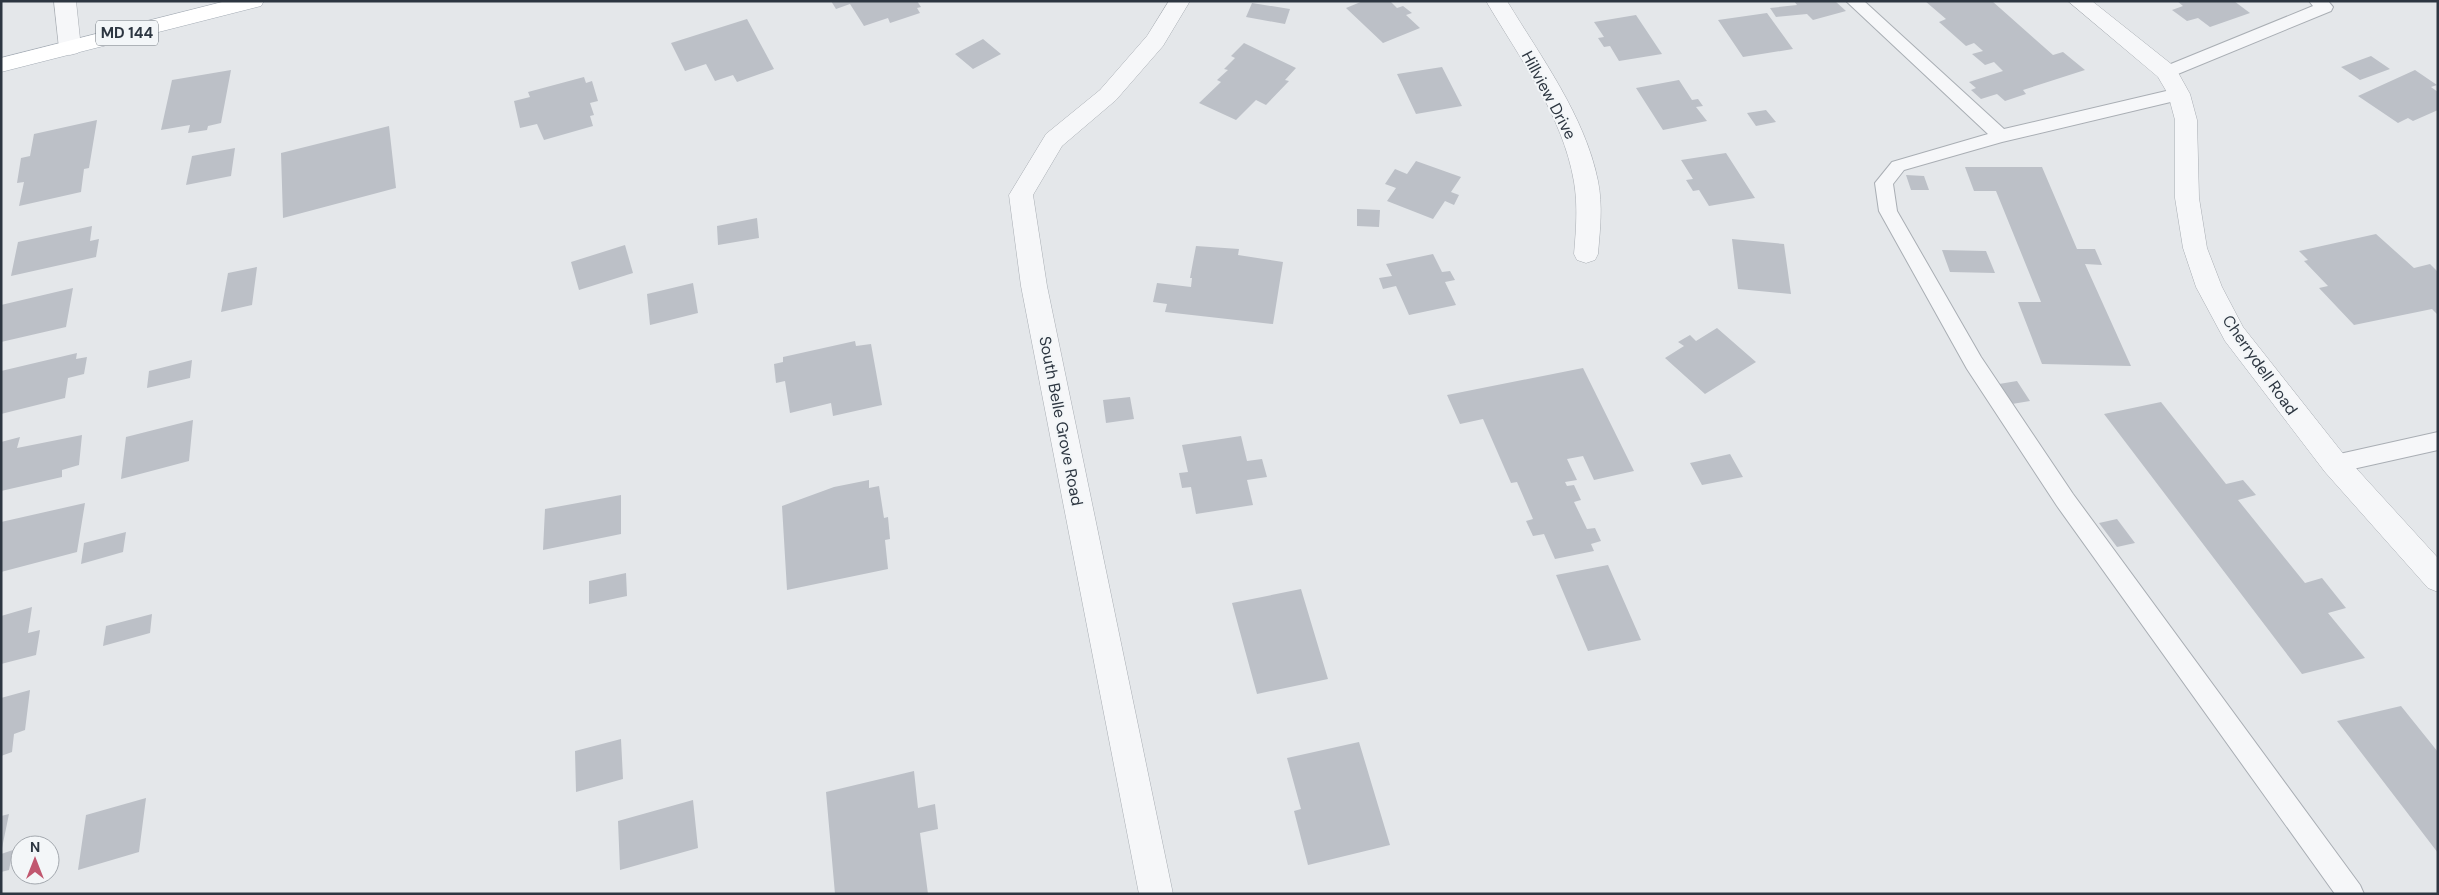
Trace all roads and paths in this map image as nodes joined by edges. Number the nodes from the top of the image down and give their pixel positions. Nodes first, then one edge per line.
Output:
1 (64, 1) edge
2 (254, 1) edge
3 (1180, 1) edge
4 (1496, 1) edge
5 (1854, 1) edge
6 (2078, 1) edge
7 (2317, 1) edge
8 (70, 48) junction
9 (1, 65) edge
10 (2167, 72) junction
11 (2179, 94) junction
12 (2001, 136) junction
13 (1586, 254) dead end
14 (2438, 441) edge
15 (2335, 464) junction
16 (2438, 579) edge
17 (1156, 894) edge
18 (2352, 894) edge

1 - 8 street
2 - 8 main road, MD 144
3 - 17 street, South Belle Grove Road
4 - 13 street, Hillview Drive
5 - 12 lane
6 - 10 street, Cherrydell Road
7 - 10 lane
8 - 9 main road, MD 144
10 - 11 street, Cherrydell Road
11 - 12 lane
11 - 15 street, Cherrydell Road
12 - 18 lane
14 - 15 lane
15 - 16 street, Cherrydell Road

